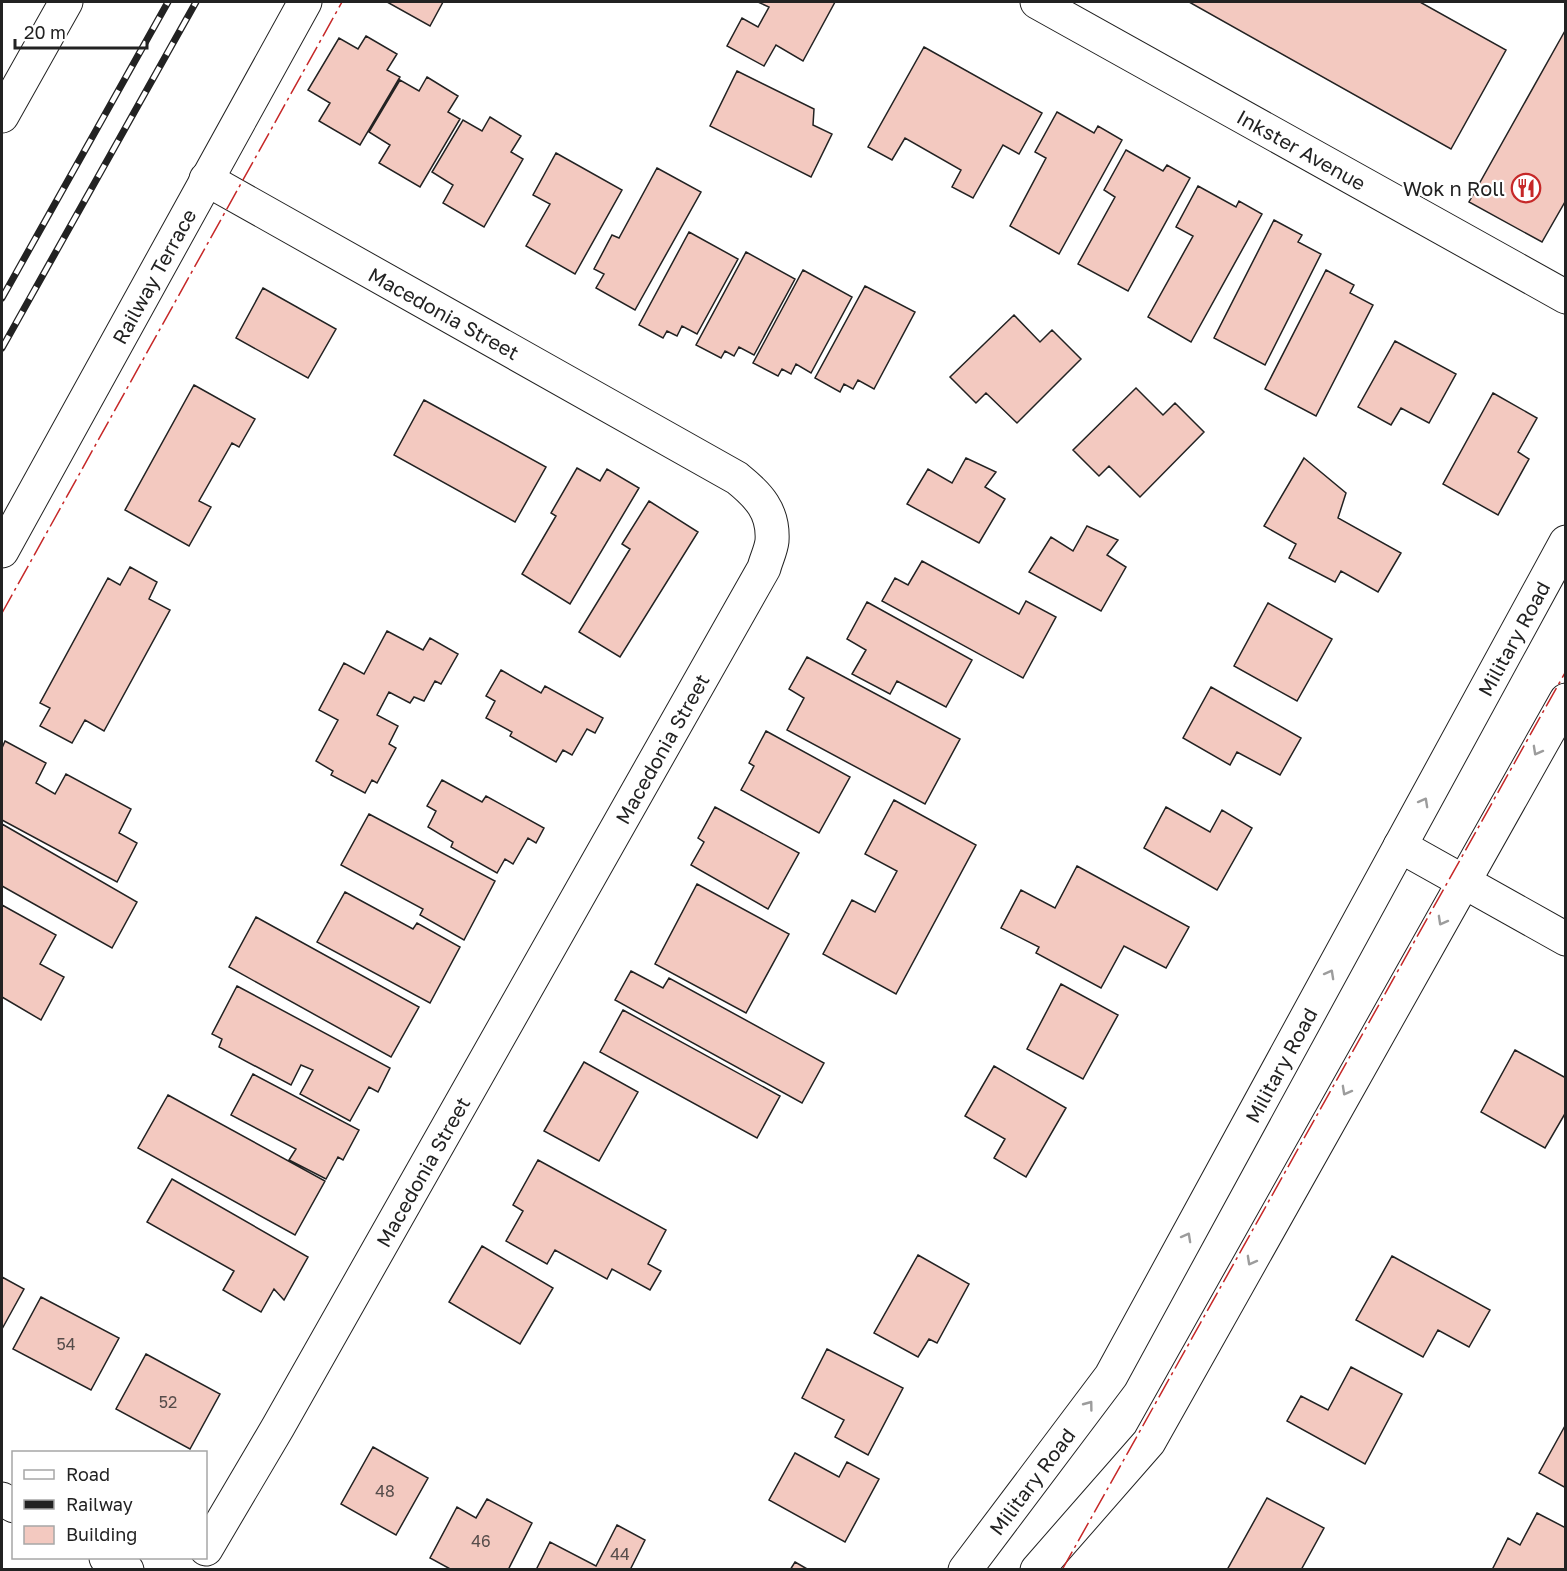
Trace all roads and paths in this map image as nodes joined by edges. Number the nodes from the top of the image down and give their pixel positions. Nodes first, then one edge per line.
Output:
1 (66, 2) edge
2 (305, 2) edge
3 (1037, 2) edge
4 (2, 116) edge
5 (206, 179) junction
6 (1566, 297) edge
7 (1566, 542) edge
8 (2, 550) edge
9 (1566, 700) edge
10 (1400, 846) junction
11 (1464, 881) junction
12 (1566, 939) edge
13 (207, 1547) edge
14 (110, 1559) edge
15 (127, 1569) edge
16 (965, 1569) edge
17 (1037, 1569) edge

1 - 4 street
2 - 5 street, Railway Terrace
3 - 6 street, Inkster Avenue
5 - 8 street, Railway Terrace
5 - 13 street, Macedonia Street
10 -> 7 street, Military Road
9 -> 11 street
10 - 11 street
16 -> 10 street, Military Road
11 - 12 street
11 -> 17 street
14 - 15 street

